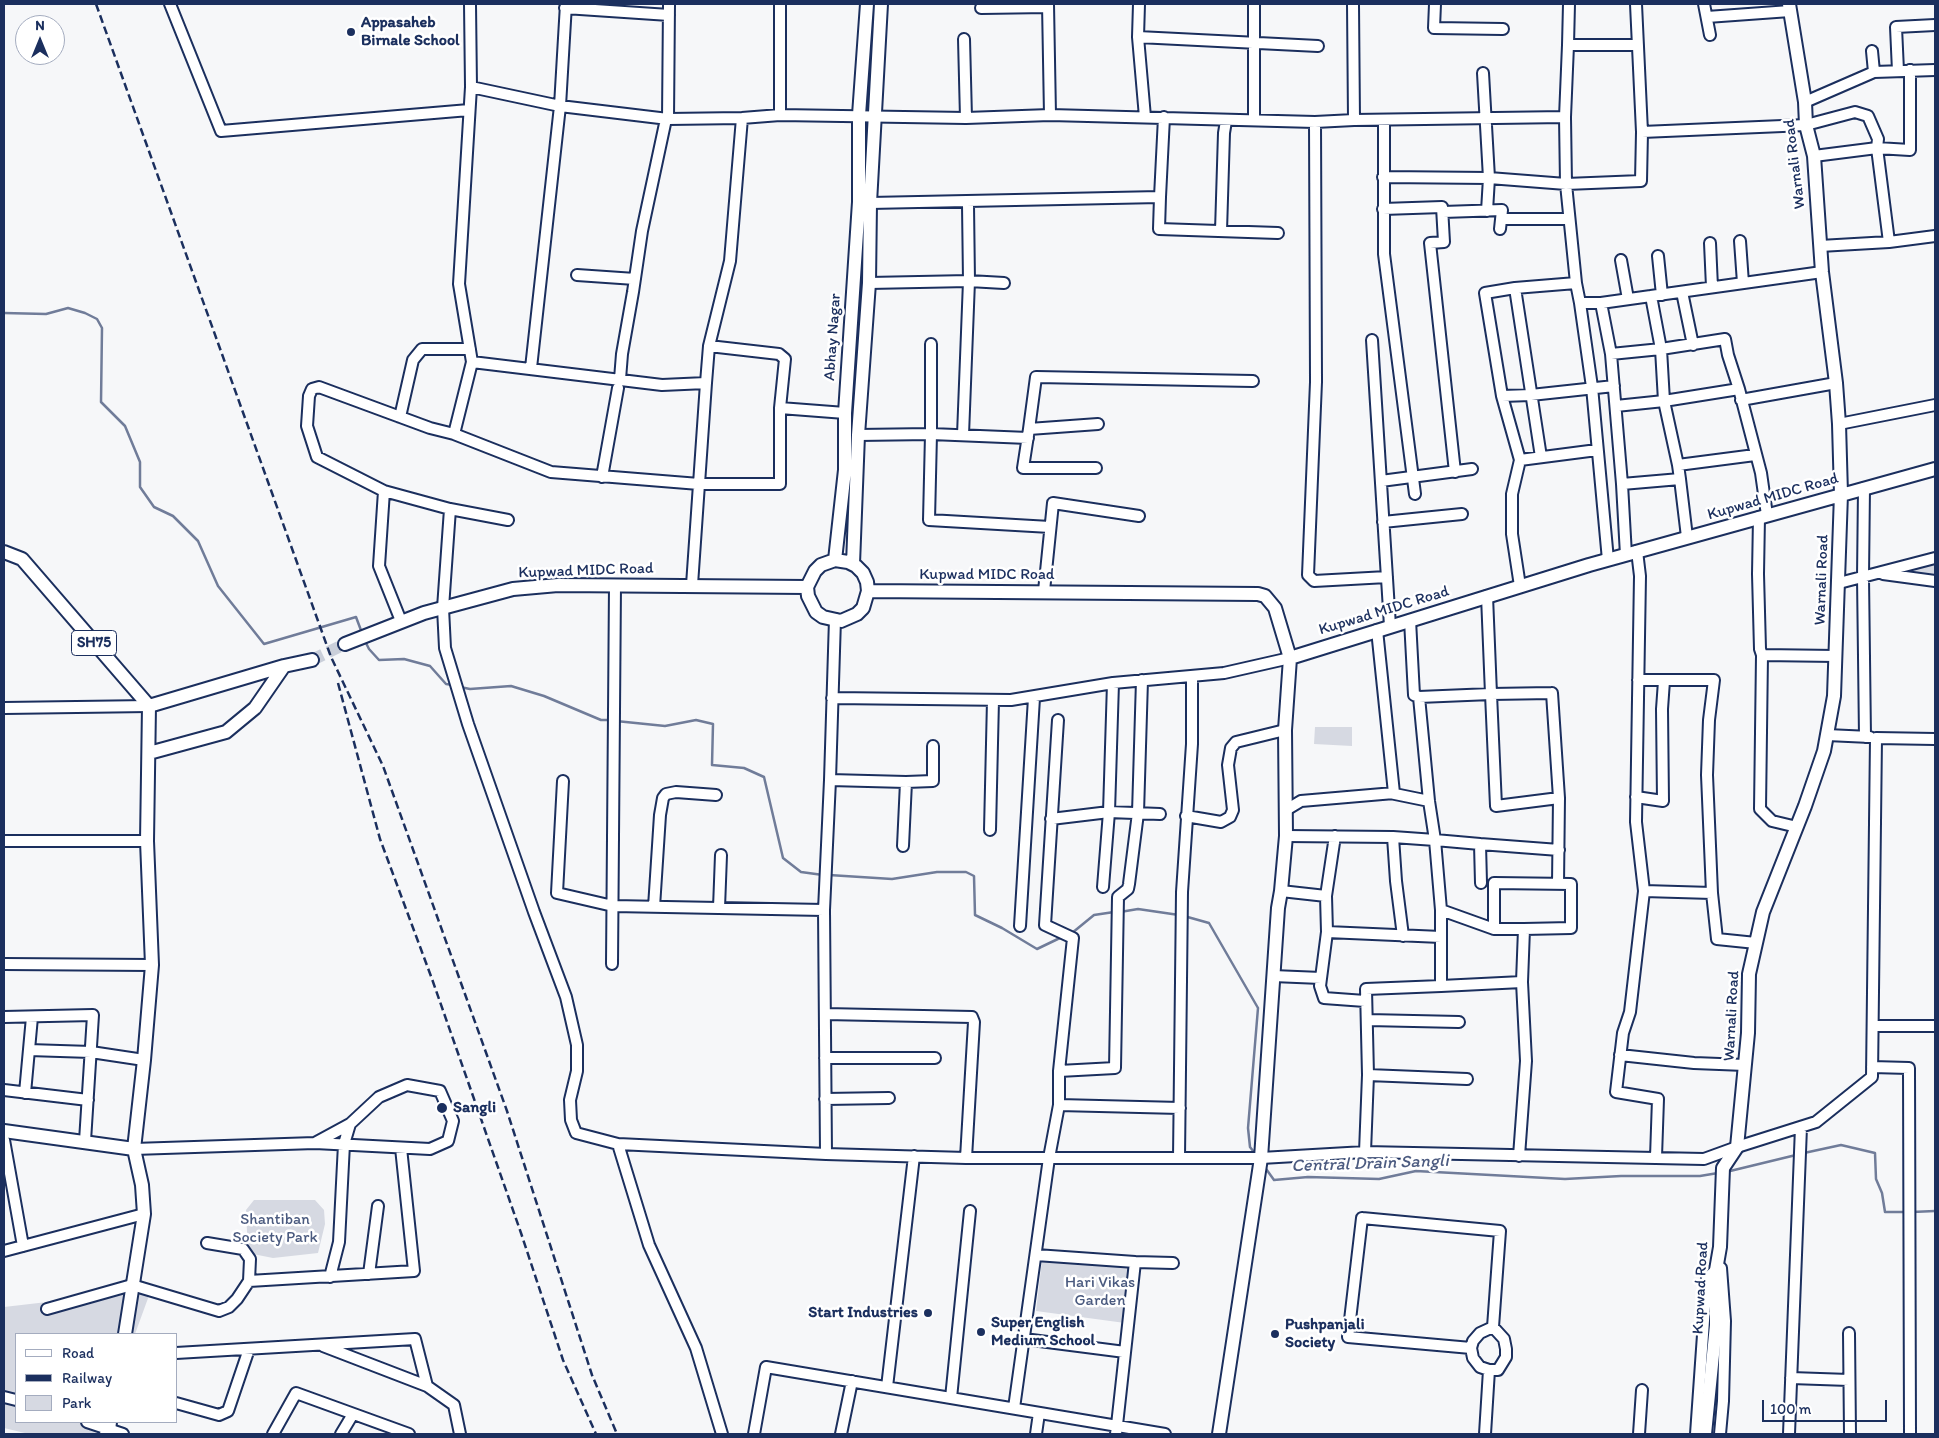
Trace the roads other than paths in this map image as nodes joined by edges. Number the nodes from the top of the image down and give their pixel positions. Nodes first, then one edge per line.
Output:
1 (170, 4) edge
2 (470, 4) edge
3 (669, 4) edge
4 (780, 4) edge
5 (867, 4) edge
6 (881, 4) edge
7 (1139, 4) edge
8 (1254, 4) edge
9 (1353, 4) edge
10 (1435, 4) edge
11 (1569, 4) edge
12 (1636, 4) edge
13 (1704, 4) edge
14 (566, 6) edge
15 (1048, 6) edge
16 (1790, 7) edge
17 (981, 8) dead end
18 (669, 15) junction
19 (1707, 18) junction
20 (1935, 25) edge
21 (1503, 28) dead end
22 (1710, 35) dead end
23 (1138, 37) junction
24 (964, 39) dead end
25 (1253, 43) junction
26 (1318, 46) dead end
27 (1568, 46) junction
28 (1638, 46) junction
29 (1872, 51) dead end
30 (1910, 70) junction
31 (1935, 70) edge
32 (1898, 71) junction
33 (1874, 72) junction
34 (1483, 73) dead end
35 (471, 87) junction
36 (1805, 102) junction
37 (560, 106) junction
38 (470, 110) junction
39 (780, 115) junction
40 (859, 115) junction
41 (1050, 115) junction
42 (876, 116) junction
43 (1145, 117) junction
44 (1164, 117) junction
45 (1566, 117) junction
46 (742, 118) junction
47 (966, 118) junction
48 (667, 119) junction
49 (1486, 119) junction
50 (1254, 120) junction
51 (1354, 120) junction
52 (1384, 120) junction
53 (1226, 121) junction
54 (1315, 122) junction
55 (1806, 125) junction
56 (1642, 132) junction
57 (1877, 148) junction
58 (1814, 156) junction
59 (1383, 177) junction
60 (1489, 178) junction
61 (1566, 184) junction
62 (1160, 197) junction
63 (870, 203) junction
64 (968, 205) dead end
65 (1383, 209) junction
66 (1487, 211) junction
67 (1442, 212) junction
68 (1566, 219) dead end
69 (1220, 232) junction
70 (1278, 233) dead end
71 (1935, 236) edge
72 (1740, 241) dead end
73 (1889, 242) junction
74 (1710, 243) dead end
75 (1820, 246) junction
76 (1658, 256) dead end
77 (1621, 260) dead end
78 (1822, 272) junction
79 (577, 275) dead end
80 (635, 278) junction
81 (969, 281) junction
82 (869, 283) junction
83 (1004, 283) dead end
84 (1576, 283) junction
85 (1743, 283) junction
86 (1712, 287) junction
87 (1515, 288) junction
88 (1682, 292) junction
89 (1657, 296) junction
90 (1628, 300) junction
91 (1580, 303) junction
92 (1601, 303) junction
93 (1372, 340) dead end
94 (931, 344) dead end
95 (1693, 345) junction
96 (709, 346) junction
97 (470, 349) junction
98 (1662, 349) junction
99 (1611, 354) junction
100 (472, 362) junction
101 (531, 368) junction
102 (1252, 381) dead end
103 (706, 383) junction
104 (1836, 383) junction
105 (619, 384) junction
106 (1614, 386) junction
107 (1592, 388) junction
108 (1740, 394) junction
109 (1531, 395) junction
110 (1502, 396) junction
111 (1664, 401) junction
112 (1935, 405) edge
113 (1616, 406) junction
114 (780, 408) junction
115 (845, 413) junction
116 (400, 417) junction
117 (1098, 424) dead end
118 (1839, 424) junction
119 (1028, 433) junction
120 (454, 434) junction
121 (931, 434) junction
122 (858, 435) junction
123 (963, 435) junction
124 (1598, 450) junction
125 (1756, 455) junction
126 (1541, 457) junction
127 (1520, 460) junction
128 (1678, 465) junction
129 (1096, 468) dead end
130 (1472, 469) dead end
131 (1935, 470) edge
132 (1455, 472) junction
133 (602, 476) junction
134 (1413, 477) junction
135 (1680, 479) junction
136 (1381, 480) junction
137 (699, 484) junction
138 (1622, 484) junction
139 (1864, 488) junction
140 (384, 491) junction
141 (1415, 494) dead end
142 (1841, 494) junction
143 (450, 509) junction
144 (1462, 514) dead end
145 (1139, 516) dead end
146 (1763, 516) junction
147 (508, 520) dead end
148 (1383, 522) junction
149 (1050, 527) junction
150 (1687, 537) junction
151 (4, 552) edge
152 (1632, 553) junction
153 (1935, 558) edge
154 (835, 560) junction
155 (1608, 560) junction
156 (853, 564) junction
157 (1877, 573) junction
158 (1387, 577) junction
159 (1863, 577) junction
160 (1935, 581) edge
161 (1839, 583) junction
162 (615, 585) junction
163 (692, 585) junction
164 (1520, 586) junction
165 (807, 587) junction
166 (868, 591) junction
167 (1044, 591) junction
168 (1487, 596) junction
169 (443, 608) junction
170 (835, 619) junction
171 (1410, 620) junction
172 (401, 621) junction
173 (1390, 626) junction
174 (1376, 630) junction
175 (345, 644) tunnel mouth
176 (1762, 655) junction
177 (1836, 656) junction
178 (1290, 658) junction
179 (312, 660) tunnel mouth
180 (284, 666) junction
181 (1192, 677) junction
182 (1142, 680) junction
183 (1638, 680) junction
184 (1664, 681) junction
185 (1113, 683) junction
186 (1491, 694) junction
187 (1419, 697) junction
188 (832, 698) junction
189 (1034, 698) junction
190 (993, 700) junction
191 (149, 706) junction
192 (4, 708) edge
193 (1058, 720) dead end
194 (1285, 730) junction
195 (1828, 735) junction
196 (1870, 737) junction
197 (1935, 739) edge
198 (933, 746) dead end
199 (149, 753) junction
200 (830, 780) junction
201 (564, 781) dead end
202 (906, 782) junction
203 (1390, 793) junction
204 (716, 795) dead end
205 (1636, 797) junction
206 (1559, 798) junction
207 (1429, 801) junction
208 (1286, 810) junction
209 (1109, 812) junction
210 (1138, 813) junction
211 (1160, 814) dead end
212 (1186, 816) junction
213 (1051, 819) junction
214 (1797, 827) junction
215 (990, 830) dead end
216 (1286, 836) junction
217 (1335, 836) junction
218 (1393, 837) junction
219 (1435, 840) junction
220 (4, 841) edge
221 (147, 841) junction
222 (1480, 844) junction
223 (903, 846) dead end
224 (1559, 850) junction
225 (721, 854) dead end
226 (1481, 884) dead end
227 (1558, 884) junction
228 (1103, 887) dead end
229 (1644, 891) junction
230 (1281, 892) junction
231 (1712, 892) junction
232 (1326, 896) junction
233 (613, 906) junction
234 (654, 907) junction
235 (719, 908) junction
236 (824, 910) junction
237 (1440, 910) junction
238 (1020, 926) dead end
239 (1494, 929) junction
240 (1524, 929) junction
241 (1327, 932) junction
242 (1403, 936) junction
243 (1441, 937) junction
244 (1756, 943) junction
245 (4, 964) edge
246 (612, 964) dead end
247 (152, 965) junction
248 (1273, 976) junction
249 (1321, 978) junction
250 (1522, 982) junction
251 (1442, 986) junction
252 (1365, 1001) junction
253 (825, 1014) junction
254 (32, 1016) junction
255 (4, 1017) edge
256 (1368, 1020) junction
257 (1459, 1022) dead end
258 (1873, 1026) junction
259 (1935, 1026) edge
260 (29, 1050) junction
261 (91, 1052) junction
262 (1620, 1055) junction
263 (825, 1058) junction
264 (935, 1058) dead end
265 (144, 1060) junction
266 (1745, 1064) junction
267 (1872, 1067) junction
268 (1059, 1071) junction
269 (1368, 1075) junction
270 (1467, 1079) dead end
271 (4, 1090) edge
272 (25, 1093) junction
273 (888, 1098) dead end
274 (825, 1099) junction
275 (88, 1100) junction
276 (1059, 1105) junction
277 (1180, 1108) junction
278 (350, 1124) junction
279 (1801, 1127) junction
280 (4, 1130) edge
281 (4, 1140) edge
282 (86, 1141) junction
283 (315, 1143) junction
284 (344, 1144) junction
285 (618, 1144) junction
286 (1737, 1147) junction
287 (401, 1148) junction
288 (134, 1149) junction
289 (1365, 1152) junction
290 (826, 1154) junction
291 (914, 1156) junction
292 (1519, 1156) junction
293 (1656, 1157) junction
294 (966, 1158) junction
295 (1049, 1158) junction
296 (1178, 1158) junction
297 (1261, 1158) junction
298 (378, 1206) dead end
299 (970, 1211) dead end
300 (144, 1214) junction
301 (207, 1243) dead end
302 (23, 1246) junction
303 (1720, 1247) junction
304 (4, 1251) edge
305 (1036, 1255) junction
306 (1135, 1262) junction
307 (1173, 1263) dead end
308 (1716, 1270) junction
309 (369, 1274) junction
310 (330, 1277) junction
311 (249, 1281) junction
312 (132, 1285) junction
313 (47, 1309) dead end
314 (1493, 1327) junction
315 (124, 1333) edge
316 (1849, 1333) dead end
317 (1024, 1339) junction
318 (320, 1344) junction
319 (1472, 1348) junction
320 (250, 1349) junction
321 (1125, 1352) junction
322 (178, 1353) edge
323 (1489, 1370) junction
324 (1791, 1378) junction
325 (1849, 1380) junction
326 (852, 1381) junction
327 (427, 1386) junction
328 (887, 1387) junction
329 (1642, 1390) dead end
330 (950, 1398) junction
331 (178, 1404) edge
332 (1014, 1408) junction
333 (1039, 1413) junction
334 (353, 1414) junction
335 (90, 1423) edge
336 (109, 1429) edge
337 (1116, 1430) edge
338 (123, 1434) edge
339 (273, 1434) edge
340 (341, 1434) edge
341 (409, 1434) edge
342 (460, 1434) edge
343 (722, 1434) edge
344 (754, 1434) edge
345 (841, 1434) edge
346 (1036, 1434) edge
347 (1165, 1434) edge
348 (1219, 1434) edge
349 (1485, 1434) edge
350 (1639, 1434) edge
351 (1696, 1434) edge
352 (1705, 1434) edge
353 (1720, 1434) edge
354 (1789, 1434) edge
355 (1850, 1434) edge
356 (1910, 1434) edge

1 - 38 street
2 - 35 street
3 - 18 street
4 - 39 street
5 - 40 main road, Abhay Nagar
6 - 42 main road
7 - 23 street
8 - 25 street
9 - 51 street
10 - 21 street
11 - 27 street
12 - 28 street
13 - 19 street
14 - 18 street
14 - 37 street
15 - 17 street
15 - 41 street
16 - 19 street
16 - 36 main road, Warnali Road
18 - 48 street
19 - 22 street
20 - 32 street
23 - 25 street
23 - 43 street
24 - 47 street
25 - 26 street
25 - 50 street
27 - 28 street
27 - 45 street
28 - 56 street
29 - 33 street
30 - 31 street
30 - 32 street
30 - 57 street
32 - 33 street
33 - 36 street
34 - 49 street
35 - 37 street
35 - 38 street
36 - 55 main road, Warnali Road
37 - 48 street
37 - 101 street
38 - 97 street
39 - 40 street
39 - 46 street
40 - 42 street
40 - 115 main road, Abhay Nagar
41 - 43 street
41 - 47 street
42 - 47 street
42 - 63 main road
43 - 44 street
44 - 53 street
44 - 62 street
45 - 49 street
45 - 61 street
46 - 48 street
46 - 96 street
48 - 80 street
49 - 52 street
49 - 60 street
50 - 53 street
50 - 54 street
51 - 52 street
51 - 54 street
52 - 59 street
53 - 69 street
54 - 158 street
55 - 56 street
55 - 57 street
55 - 58 main road, Warnali Road
56 - 61 street
57 - 58 street
57 - 73 street
58 - 75 main road, Warnali Road
59 - 60 street
59 - 65 street
60 - 61 street
60 - 66 street
61 - 84 street
62 - 63 street
62 - 69 street
63 - 82 main road
64 - 81 street
65 - 67 street
65 - 134 street
66 - 67 street
66 - 68 street
67 - 132 street
69 - 70 street
71 - 73 street
72 - 85 street
73 - 75 street
74 - 86 street
75 - 78 main road, Warnali Road
76 - 89 street
77 - 90 street
78 - 85 street
78 - 104 main road, Warnali Road
79 - 80 street
80 - 105 street
81 - 82 street
81 - 83 street
81 - 123 street
82 - 122 main road
84 - 87 street
84 - 91 street
85 - 86 street
86 - 88 street
87 - 109 street
87 - 110 street
88 - 89 street
88 - 95 street
89 - 90 street
89 - 98 street
90 - 92 street
91 - 92 street
91 - 107 street
92 - 99 street
93 - 136 street
94 - 121 street
95 - 98 street
95 - 108 street
96 - 103 street
96 - 114 street
97 - 100 street
97 - 116 street
98 - 99 street
98 - 111 street
99 - 106 street
100 - 101 street
100 - 120 street
101 - 105 street
102 - 119 street
103 - 105 street
103 - 137 street
104 - 108 street
104 - 118 main road, Warnali Road
105 - 133 street
106 - 107 street
106 - 113 street
107 - 109 street
107 - 124 street
108 - 111 street
108 - 125 street
109 - 110 street
109 - 126 street
110 - 127 street
111 - 113 street
111 - 128 street
112 - 118 street
113 - 138 street
114 - 115 street
114 - 137 street
115 - 154 main road, Abhay Nagar
116 - 120 street
116 - 140 street
117 - 119 street
118 - 142 main road, Warnali Road
119 - 123 street
119 - 129 street
120 - 133 street
121 - 122 street
121 - 123 street
121 - 149 street
122 - 156 main road
124 - 126 street
124 - 155 street
125 - 128 street
125 - 146 street
126 - 127 street
127 - 164 street
128 - 135 street
130 - 132 street
131 - 139 main road, Kupwad MIDC Road
132 - 134 street
133 - 137 street
134 - 136 street
134 - 141 street
135 - 138 street
135 - 150 street
136 - 148 street
137 - 163 street
138 - 152 street
139 - 142 main road, Kupwad MIDC Road
139 - 159 street
140 - 143 street
140 - 172 street
142 - 146 main road, Kupwad MIDC Road
142 - 161 main road, Warnali Road
143 - 147 street
143 - 169 street
144 - 148 street
145 - 149 street
146 - 150 main road, Kupwad MIDC Road
146 - 176 street
148 - 158 street
149 - 167 street
150 - 152 main road, Kupwad MIDC Road
151 - 191 main road, SH75
152 - 155 main road, Kupwad MIDC Road
152 - 183 street
153 - 157 street
154 - 156 main road
154 - 165 main road
155 - 164 main road, Kupwad MIDC Road
156 - 166 main road
157 - 159 street
157 - 160 street
158 - 173 street
159 - 161 street
159 - 196 street
161 - 177 main road, Warnali Road
162 - 163 main road, Kupwad MIDC Road
162 - 169 main road, Kupwad MIDC Road
162 - 233 street
163 - 165 main road, Kupwad MIDC Road
164 - 168 main road, Kupwad MIDC Road
165 - 170 main road
166 - 167 main road, Kupwad MIDC Road
166 - 170 main road
167 - 178 main road, Kupwad MIDC Road
168 - 171 main road, Kupwad MIDC Road
168 - 186 street
169 - 172 main road, Kupwad MIDC Road
169 - 285 street
170 - 188 street
171 - 173 main road, Kupwad MIDC Road
171 - 187 street
172 - 175 main road, Kupwad MIDC Road
173 - 174 main road, Kupwad MIDC Road
174 - 178 main road, Kupwad MIDC Road
174 - 203 street
176 - 177 street
176 - 214 street
177 - 195 main road, Warnali Road
178 - 181 street
178 - 194 main road
179 - 180 main road
180 - 191 main road
180 - 199 main road
181 - 182 street
181 - 212 street
182 - 185 street
182 - 210 street
183 - 184 street
183 - 205 street
184 - 205 street
184 - 231 street
185 - 189 street
185 - 209 street
186 - 187 street
186 - 206 street
186 - 206 street
187 - 207 street
188 - 190 street
188 - 200 street
189 - 190 street
189 - 238 street
190 - 215 street
191 - 192 street
191 - 199 main road
193 - 213 street
194 - 208 main road
194 - 212 street
195 - 196 street
195 - 214 main road, Warnali Road
196 - 197 street
196 - 258 street
198 - 202 street
199 - 221 main road
200 - 202 street
200 - 236 street
201 - 233 street
202 - 223 street
203 - 207 street
203 - 208 street
204 - 234 street
205 - 229 street
206 - 224 street
207 - 219 street
208 - 216 main road
209 - 210 street
209 - 213 street
209 - 228 street
210 - 211 street
210 - 268 street
212 - 277 street
213 - 268 street
214 - 244 main road, Warnali Road
216 - 217 street
216 - 230 main road
217 - 218 street
217 - 232 street
218 - 219 street
218 - 242 street
219 - 222 street
219 - 237 street
220 - 221 street
221 - 247 main road
222 - 224 street
222 - 226 street
224 - 227 street
225 - 235 street
227 - 239 street
227 - 240 street
229 - 231 street
229 - 262 street
230 - 232 street
230 - 248 main road
231 - 244 street
232 - 241 street
233 - 234 street
233 - 246 street
234 - 235 street
235 - 236 street
236 - 253 street
237 - 239 street
237 - 243 street
239 - 240 street
240 - 250 street
241 - 242 street
241 - 249 street
242 - 243 street
243 - 251 street
244 - 266 main road, Warnali Road
245 - 247 street
247 - 265 main road
248 - 249 street
248 - 297 main road
249 - 252 street
250 - 251 street
250 - 292 street
251 - 252 street
252 - 256 street
253 - 263 street
253 - 294 street
254 - 255 street
254 - 260 street
254 - 261 street
256 - 257 street
256 - 269 street
258 - 259 street
258 - 267 street
260 - 261 street
260 - 272 street
261 - 265 street
261 - 275 street
262 - 266 street
262 - 293 street
263 - 264 street
263 - 274 street
265 - 288 main road
266 - 286 main road, Warnali Road
267 - 279 street
267 - 356 street
268 - 276 street
269 - 270 street
269 - 289 street
271 - 272 street
272 - 275 street
273 - 274 street
274 - 290 street
275 - 282 street
276 - 277 street
276 - 295 street
277 - 296 street
278 - 283 street
278 - 284 street
278 - 287 street
279 - 286 street
279 - 324 street
280 - 282 main road
281 - 302 street
282 - 288 main road
283 - 284 street
283 - 288 street
284 - 287 street
284 - 310 street
285 - 290 street
285 - 343 street
286 - 293 street
286 - 303 main road, Kupwad Road
287 - 309 street
288 - 300 main road
289 - 292 street
289 - 297 street
290 - 291 street
291 - 294 street
291 - 328 street
292 - 293 street
294 - 295 street
295 - 296 street
295 - 305 street
296 - 297 street
297 - 348 main road
298 - 309 street
299 - 330 street
300 - 302 street
300 - 312 main road
301 - 311 street
302 - 304 street
303 - 308 main road, Kupwad Road
303 - 353 street
305 - 306 street
305 - 317 street
306 - 307 street
306 - 321 street
308 - 351 street
308 - 352 main road, Kupwad Road
309 - 310 street
310 - 311 street
311 - 312 street
312 - 313 street
312 - 315 main road
314 - 319 street
314 - 319 street
314 - 323 street
316 - 325 street
317 - 321 street
317 - 332 street
318 - 320 street
318 - 327 street
318 - 327 street
319 - 323 street
320 - 322 street
320 - 331 street
321 - 337 street
323 - 349 street
324 - 325 street
324 - 354 street
325 - 355 street
326 - 328 street
326 - 344 street
326 - 345 street
327 - 342 street
328 - 330 street
329 - 350 street
330 - 332 street
332 - 333 street
333 - 337 street
333 - 346 street
334 - 339 street
334 - 340 street
334 - 341 street
335 - 336 street
336 - 338 street
337 - 347 street

